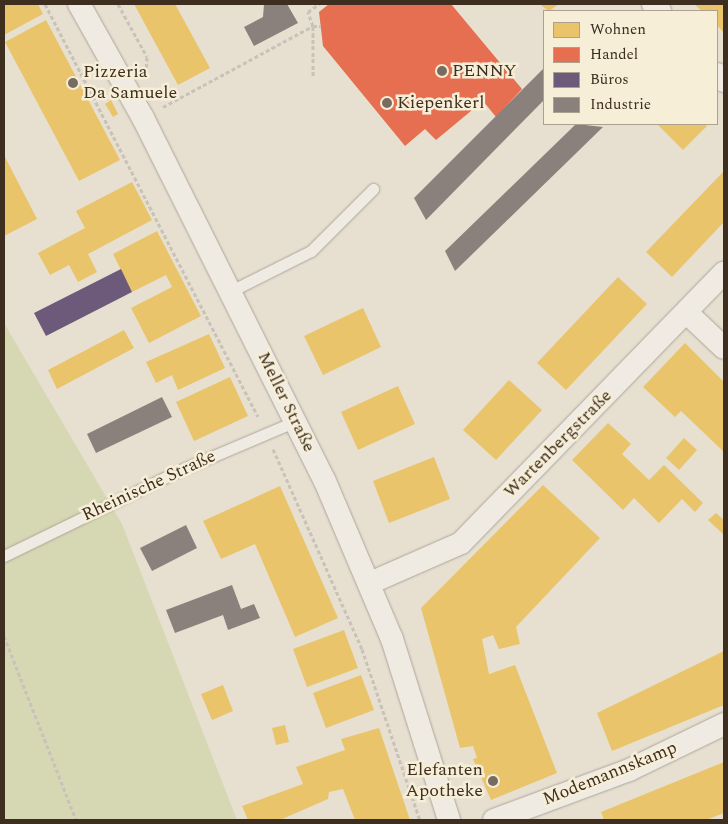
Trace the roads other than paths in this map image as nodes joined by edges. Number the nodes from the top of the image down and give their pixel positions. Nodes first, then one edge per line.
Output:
1 (79, 4) edge
2 (373, 189) dead end
3 (724, 273) edge
4 (231, 291) junction
5 (687, 313) junction
6 (724, 348) edge
7 (296, 421) junction
8 (4, 556) edge
9 (370, 584) junction
10 (724, 724) edge
11 (449, 820) edge
12 (494, 820) edge

1 - 4 street, Meller Straße
2 - 4 lane
3 - 5 street, Wartenbergstraße
4 - 7 street, Meller Straße
5 - 6 street
5 - 9 street, Wartenbergstraße
7 - 8 lane, Rheinische Straße
7 - 9 street, Meller Straße
9 - 11 street, Meller Straße
10 - 12 street, Modemannskamp

